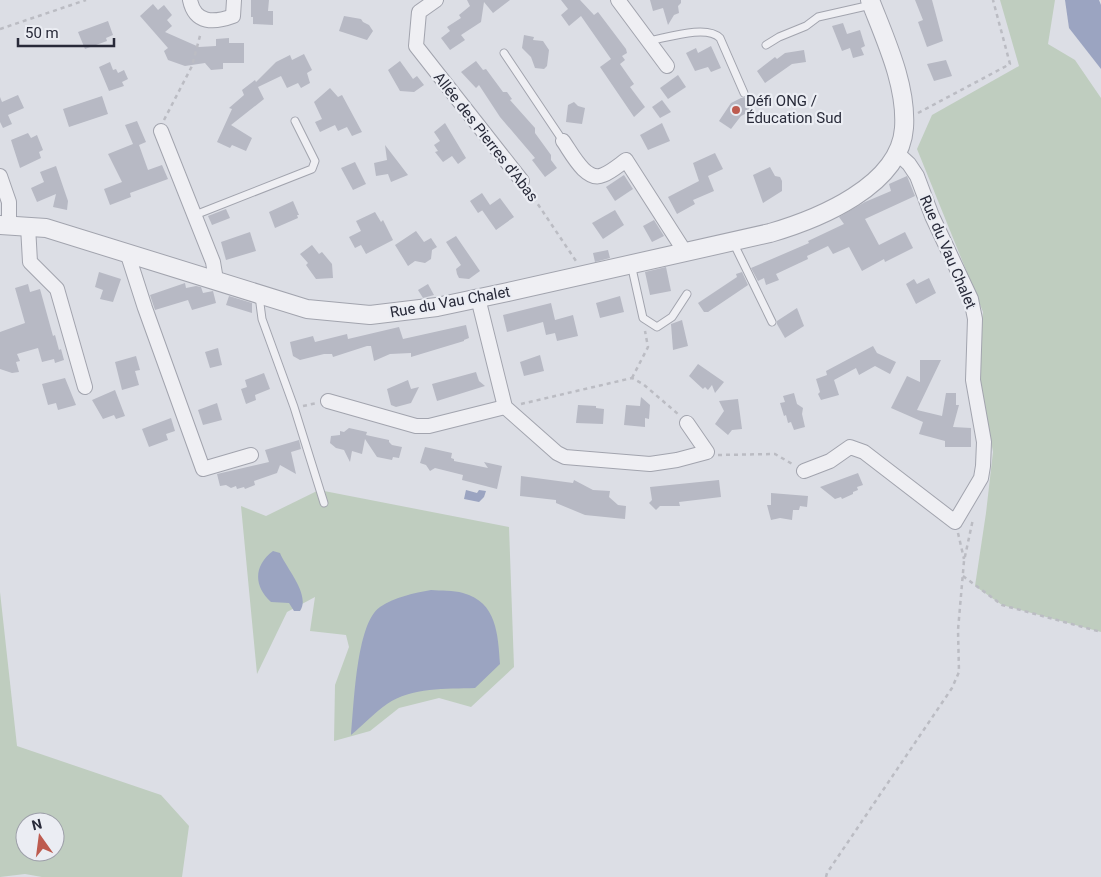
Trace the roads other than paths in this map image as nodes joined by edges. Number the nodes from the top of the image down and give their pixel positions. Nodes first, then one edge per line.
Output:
1 (190, 0) edge
2 (234, 0) edge
3 (436, 0) edge
4 (618, 0) edge
5 (871, 2) edge
6 (649, 41) junction
7 (766, 45) dead end
8 (504, 53) dead end
9 (667, 66) dead end
10 (744, 93) dead end
11 (295, 121) dead end
12 (161, 131) road end
13 (563, 141) joint
14 (898, 153) junction
15 (0, 176) edge
16 (522, 181) road end
17 (195, 215) junction
18 (4, 225) edge
19 (28, 226) junction
20 (733, 242) junction
21 (128, 252) junction
22 (685, 252) junction
23 (631, 264) junction
24 (216, 280) junction
25 (259, 294) junction
26 (687, 294) dead end
27 (478, 298) junction
28 (772, 322) dead end
29 (85, 387) dead end
30 (328, 401) road end
31 (505, 407) junction
32 (687, 423) road end
33 (251, 455) dead end
34 (804, 470) road end
35 (324, 503) dead end

1 - 2 street
3 - 16 street, Allée des Pierres d'Abas
4 - 6 street
5 - 7 lane
5 - 14 street, Rue du Vau Chalet
6 - 9 street
6 - 10 lane
8 - 13 lane
11 - 17 lane
12 - 17 street
13 - 22 street
14 - 20 street, Rue du Vau Chalet
14 - 34 street, Rue du Vau Chalet
15 - 18 street
17 - 24 street
18 - 19 street, Rue du Vau Chalet
19 - 21 street, Rue du Vau Chalet
19 - 29 street
20 - 22 street, Rue du Vau Chalet
20 - 28 lane
21 - 24 street, Rue du Vau Chalet
21 - 33 street
22 - 23 street, Rue du Vau Chalet
23 - 26 lane
23 - 27 street, Rue du Vau Chalet
24 - 25 street, Rue du Vau Chalet
25 - 27 street, Rue du Vau Chalet
25 - 35 lane
27 - 31 street
30 - 31 street
31 - 32 street

